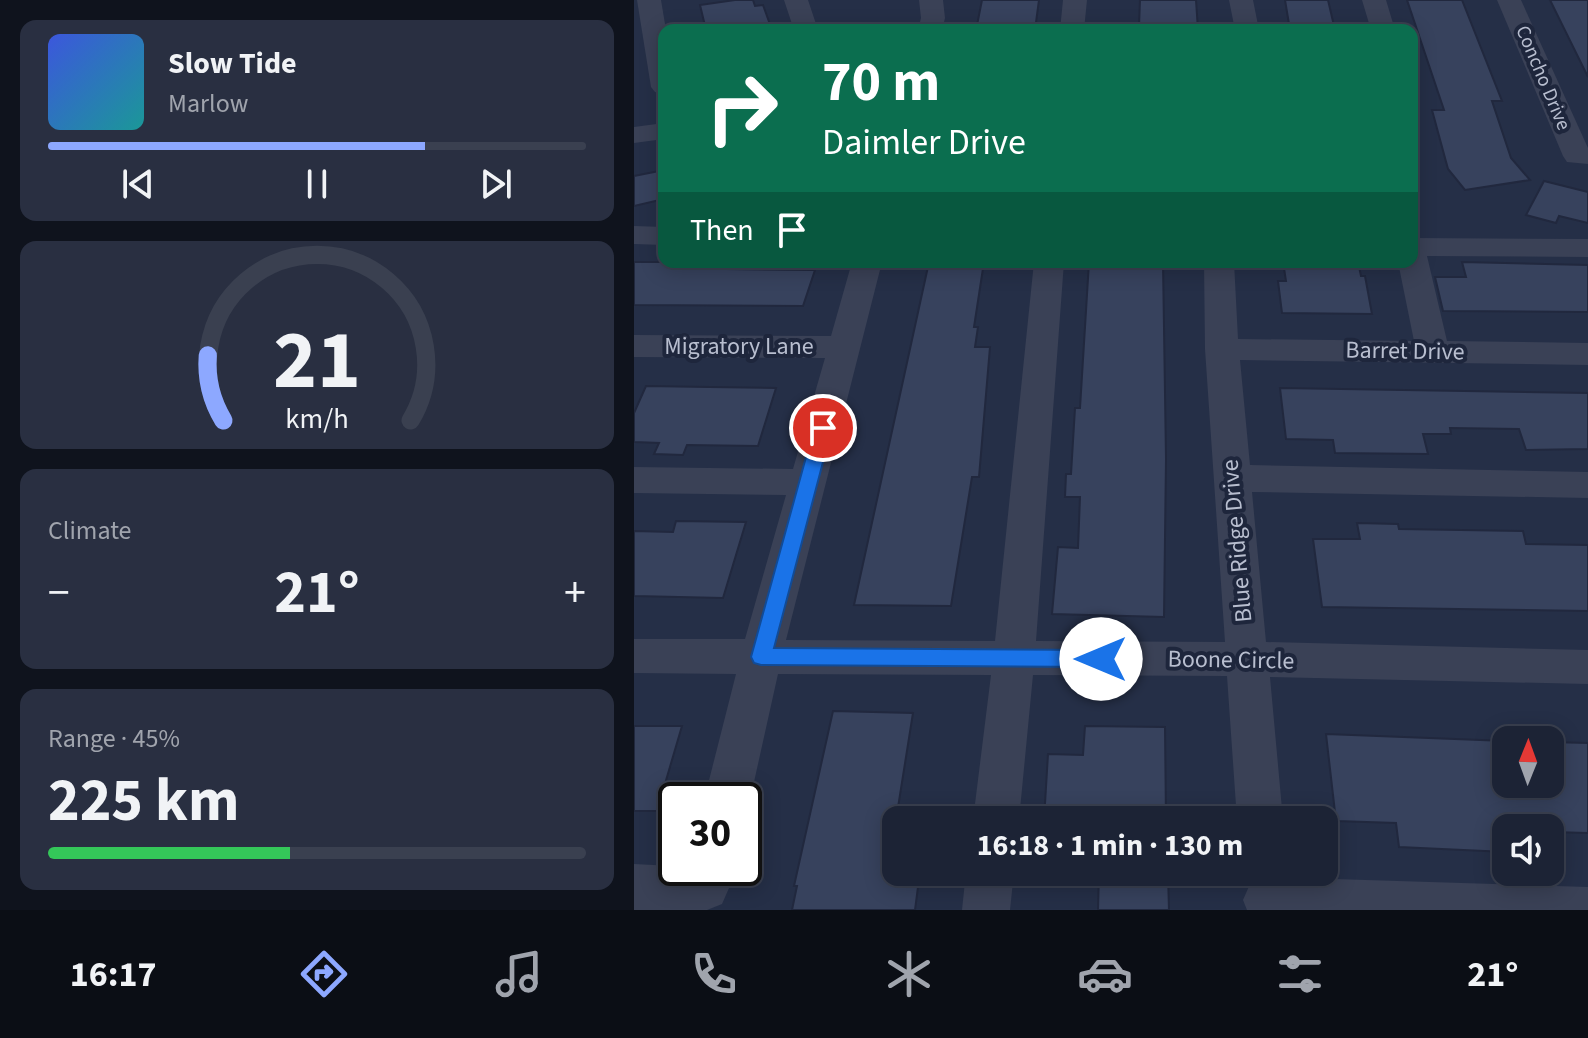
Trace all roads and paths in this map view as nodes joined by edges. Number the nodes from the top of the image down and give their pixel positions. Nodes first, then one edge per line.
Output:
1 (649, 0) edge
2 (796, 0) edge
3 (931, 0) edge
4 (1075, 0) edge
5 (1241, 0) edge
6 (1374, 0) edge
7 (1509, 0) edge
8 (804, 24) edge
9 (932, 24) edge
10 (1073, 24) edge
11 (1246, 24) edge
12 (1381, 24) edge
13 (658, 52) edge
14 (658, 132) edge
15 (634, 135) edge
16 (1582, 156) edge
17 (634, 235) edge
18 (658, 236) edge
19 (1418, 247) edge
20 (1588, 248) edge
21 (865, 268) edge
22 (1048, 268) edge
23 (1219, 268) edge
24 (1415, 268) edge
25 (634, 346) edge
26 (844, 347) junction
27 (1222, 349) junction
28 (1433, 352) junction
29 (1588, 354) edge
30 (1232, 478) junction
31 (634, 480) edge
32 (809, 482) junction
33 (1588, 485) edge
34 (634, 656) edge
35 (761, 657) junction
36 (1014, 658) junction
37 (1247, 659) junction
38 (1588, 667) edge
39 (731, 782) edge
40 (998, 806) edge
41 (1259, 806) edge
42 (989, 886) edge
43 (634, 887) edge
44 (705, 889) edge
45 (1266, 894) edge
46 (986, 910) edge
47 (1588, 910) edge

1 - 13 street
2 - 8 street
3 - 9 street
4 - 10 street
5 - 11 street
6 - 12 street
7 - 16 street, Concho Drive
14 - 15 street
17 - 18 street
19 - 20 street
21 - 26 street
22 - 36 street
23 - 27 street, Blue Ridge Drive
24 - 28 street
25 - 26 street, Migratory Lane
26 - 32 street
27 - 28 street, Barret Drive
27 - 30 street, Blue Ridge Drive
28 - 29 street, Barret Drive
30 - 33 street
30 - 37 street, Blue Ridge Drive
31 - 32 street
32 - 35 street
34 - 35 street, Boone Circle
35 - 36 street, Boone Circle
35 - 39 street
36 - 37 street, Boone Circle
36 - 40 street
37 - 38 street, Boone Circle
37 - 41 street, Blue Ridge Drive
42 - 46 street
43 - 44 street
45 - 47 street

